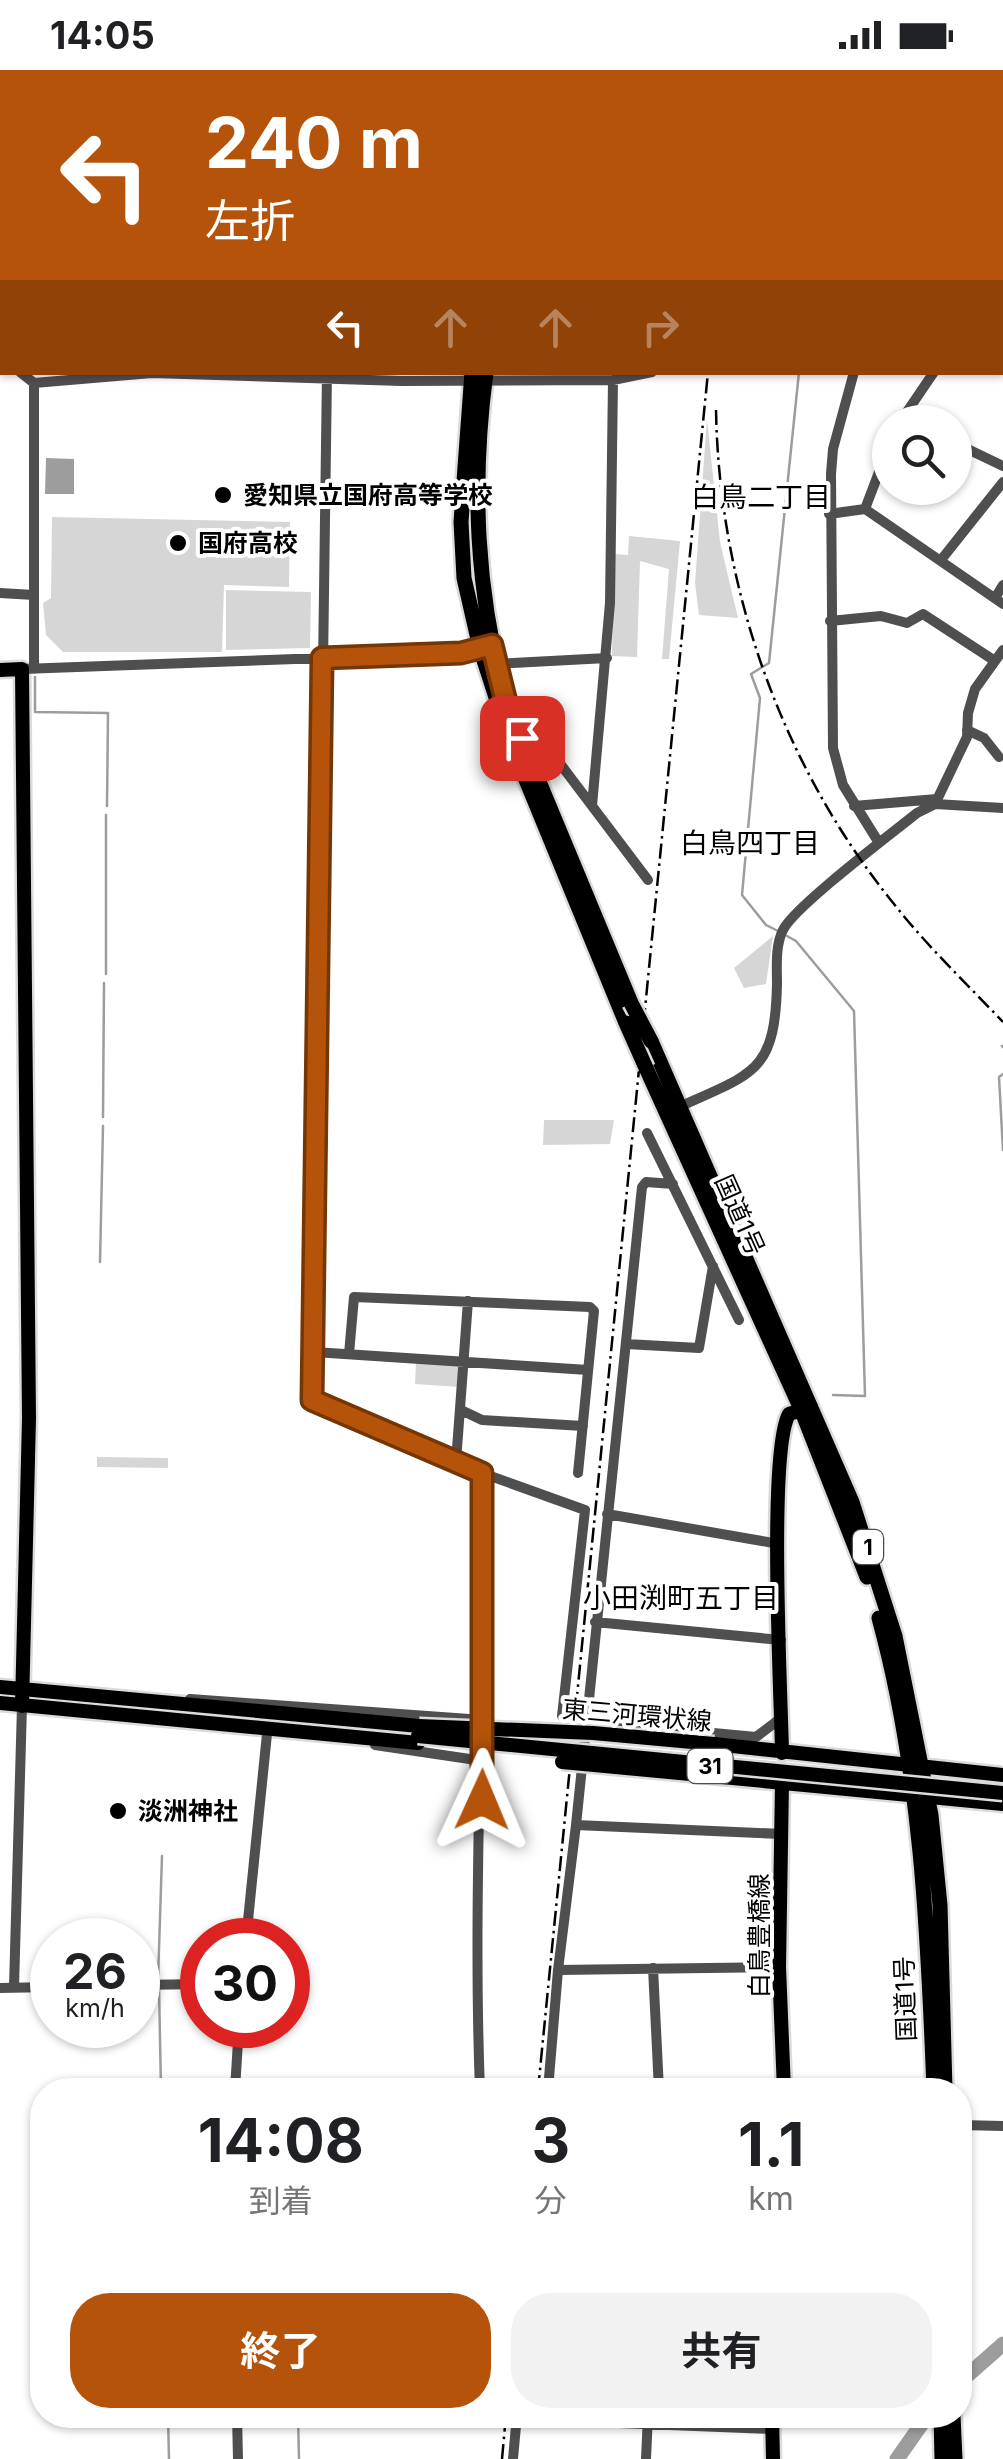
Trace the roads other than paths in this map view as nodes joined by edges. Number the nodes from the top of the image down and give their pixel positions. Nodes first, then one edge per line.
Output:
1 (197, 70) edge
2 (207, 70) edge
3 (24, 375) edge
4 (120, 375) edge
5 (266, 375) edge
6 (637, 375) edge
7 (853, 375) edge
8 (932, 375) edge
9 (327, 376) edge
10 (478, 376) edge
11 (401, 377) edge
12 (613, 380) junction
13 (34, 383) junction
14 (911, 405) edge
15 (972, 450) edge
16 (1003, 466) edge
17 (1003, 482) edge
18 (872, 489) edge
19 (864, 509) junction
20 (830, 514) junction
21 (941, 560) junction
22 (1003, 585) edge
23 (0, 593) edge
24 (34, 595) junction
25 (999, 601) edge
26 (830, 621) junction
27 (486, 647) junction
28 (1003, 650) edge
29 (322, 658) junction
30 (608, 658) junction
31 (995, 661) junction
32 (496, 664) junction
33 (28, 669) junction
34 (0, 670) edge
35 (506, 702) junction
36 (967, 730) junction
37 (1002, 755) edge
38 (936, 802) junction
39 (592, 806) junction
40 (854, 806) junction
41 (1003, 808) edge
42 (879, 843) junction
43 (648, 880) dead end
44 (674, 1109) junction
45 (647, 1134) dead end
46 (673, 1184) junction
47 (712, 1266) junction
48 (468, 1301) junction
49 (740, 1320) dead end
50 (626, 1344) junction
51 (314, 1352) junction
52 (349, 1354) junction
53 (464, 1362) junction
54 (588, 1370) junction
55 (807, 1408) junction
56 (461, 1410) junction
57 (583, 1426) junction
58 (456, 1462) junction
59 (482, 1473) junction
60 (578, 1473) dead end
61 (607, 1514) junction
62 (780, 1544) junction
63 (596, 1622) junction
64 (781, 1640) junction
65 (0, 1687) edge
66 (23, 1688) junction
67 (164, 1701) junction
68 (0, 1703) edge
69 (22, 1706) junction
70 (562, 1716) dead end
71 (781, 1718) junction
72 (483, 1720) junction
73 (585, 1721) junction
74 (268, 1725) junction
75 (418, 1735) junction
76 (782, 1753) junction
77 (483, 1761) junction
78 (917, 1766) junction
79 (1003, 1775) edge
80 (782, 1782) junction
81 (1003, 1793) edge
82 (921, 1795) junction
83 (1003, 1804) edge
84 (576, 1825) junction
85 (782, 1834) junction
86 (248, 1918) edge
87 (779, 1967) junction
88 (653, 1968) junction
89 (558, 1970) junction
90 (14, 1987) junction
91 (30, 1987) edge
92 (0, 1988) edge
93 (238, 2048) edge
94 (236, 2078) edge
95 (480, 2078) edge
96 (549, 2078) edge
97 (659, 2078) edge
98 (784, 2078) edge
99 (934, 2078) edge
100 (945, 2078) edge
101 (972, 2125) edge
102 (1003, 2126) edge
103 (237, 2428) edge
104 (516, 2428) edge
105 (648, 2428) edge
106 (772, 2428) edge
107 (941, 2428) edge
108 (954, 2428) edge
109 (238, 2459) edge
110 (514, 2459) edge
111 (646, 2459) edge
112 (774, 2459) edge
113 (942, 2459) edge
114 (954, 2459) edge

1 - 2 street
3 - 13 street
4 - 13 street
5 - 9 street
6 - 12 street
7 - 20 street
8 - 14 street
9 - 11 street
9 - 29 street
10 - 11 street
10 - 12 street
10 - 27 highway, 国道1号 / 1
12 - 30 street
13 - 24 street
15 - 16 street
17 - 21 street
18 - 19 street
19 - 20 street
19 - 21 street
20 - 26 street
21 - 25 street
22 - 25 street
23 - 24 street
24 - 33 street
26 - 31 street
26 - 40 street
27 - 29 street
27 - 32 highway, 国道1号 / 1
27 - 44 highway, 国道1号 / 1, bridge
28 - 31 street
29 - 33 street
29 - 51 street
30 - 32 street
30 - 39 street
31 - 36 street
32 - 35 highway, 国道1号 / 1
33 - 34 main road
33 - 66 main road
35 - 39 street
35 - 44 highway, 国道1号 / 1, bridge
36 - 37 street
36 - 38 street
38 - 40 street
38 - 41 street
38 - 42 street
39 - 43 street
40 - 42 street
42 - 44 street
44 - 55 highway, 国道1号 / 1
45 - 46 street
46 - 47 street
46 - 50 street
47 - 49 street
47 - 50 street
48 - 52 street
48 - 53 street
48 - 54 street
50 - 61 street
51 - 52 street
51 - 58 street
52 - 53 street
53 - 54 street
53 - 56 street
54 - 57 street
55 - 62 main road
55 - 78 highway, 国道1号 / 1
56 - 57 street
56 - 58 street
57 - 60 street
58 - 59 street
59 - 70 street
59 - 72 street
61 - 62 street
61 - 63 street
62 - 64 main road
63 - 64 street
63 - 73 street
64 - 71 main road
65 - 66 main road, 東三河環状線 / 31
66 - 67 main road, 東三河環状線 / 31
66 - 69 main road
67 - 72 street
67 - 74 main road, 東三河環状線 / 31
68 - 69 main road, 東三河環状線 / 31
69 - 74 main road, 東三河環状線 / 31
69 - 90 street
71 - 73 street
71 - 76 main road
72 - 77 street
73 - 84 street
74 - 75 main road, 東三河環状線 / 31
74 - 75 main road, 東三河環状線 / 31
74 - 77 street
74 - 86 street
75 - 76 main road, 東三河環状線 / 31, bridge
75 - 80 main road, 東三河環状線 / 31, bridge
75 - 81 main road, 東三河環状線 / 31, bridge
76 - 78 main road, 東三河環状線 / 31
77 - 95 street
78 - 79 main road, 東三河環状線 / 31
78 - 82 highway, 国道1号 / 1
80 - 82 main road, 東三河環状線 / 31
80 - 85 main road, 白鳥豊橋線
82 - 83 main road, 東三河環状線 / 31
82 - 99 highway, 国道1号 / 1
82 - 100 highway, 国道1号 / 1
84 - 85 street
84 - 89 street
85 - 87 main road, 白鳥豊橋線
87 - 88 street
87 - 98 main road, 白鳥豊橋線
88 - 89 street
88 - 97 street
89 - 96 street
90 - 91 street
90 - 92 street
93 - 94 street
101 - 102 street
103 - 109 street
104 - 110 street
105 - 111 street
106 - 112 main road
107 - 113 highway
108 - 114 highway

